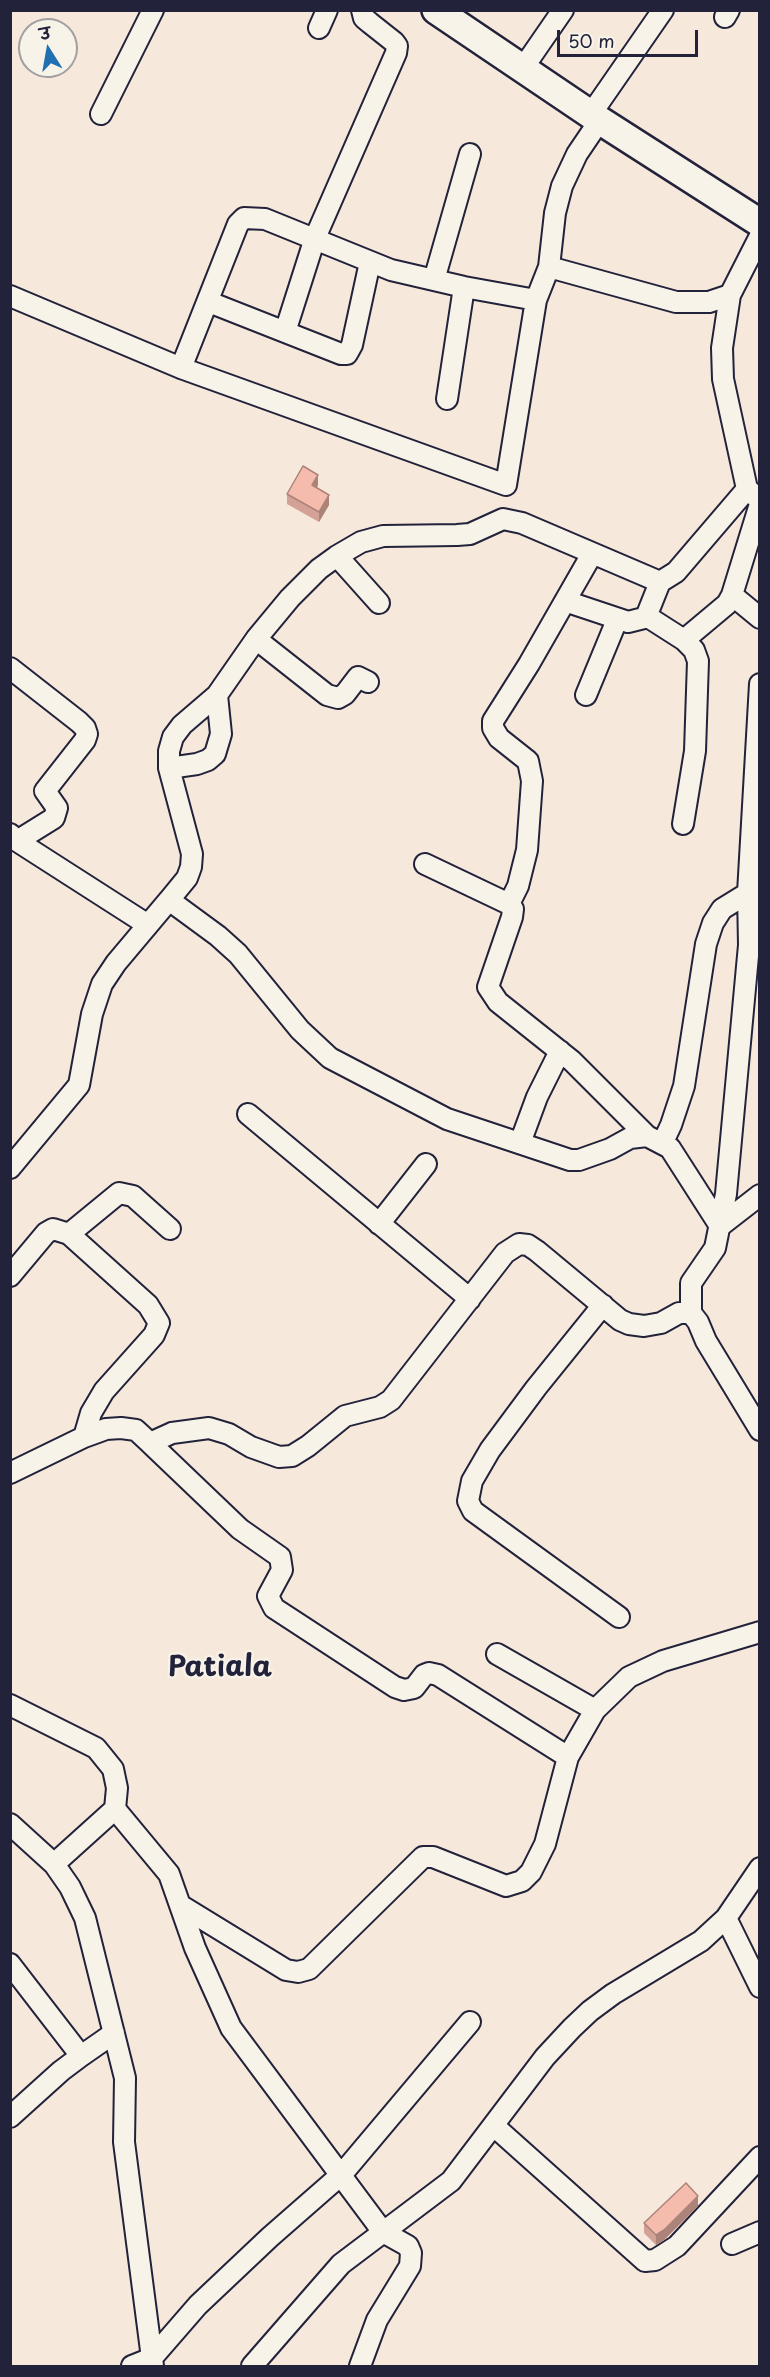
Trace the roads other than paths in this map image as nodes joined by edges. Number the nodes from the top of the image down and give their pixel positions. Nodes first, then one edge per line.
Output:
1 (153, 10) edge
2 (362, 10) edge
3 (436, 10) edge
4 (563, 10) edge
5 (663, 10) edge
6 (523, 68) junction
7 (101, 114) dead end
8 (595, 117) junction
9 (470, 154) dead end
10 (759, 223) edge
11 (759, 236) edge
12 (315, 238) junction
13 (370, 262) junction
14 (549, 267) junction
15 (434, 280) junction
16 (464, 287) junction
17 (730, 295) junction
18 (10, 296) edge
19 (537, 300) junction
20 (208, 302) junction
21 (285, 332) junction
22 (181, 368) junction
23 (447, 399) dead end
24 (506, 485) junction
25 (755, 498) edge
26 (503, 519) junction
27 (592, 554) junction
28 (337, 556) junction
29 (660, 582) junction
30 (732, 596) junction
31 (565, 601) junction
32 (379, 603) dead end
33 (648, 617) junction
34 (759, 618) edge
35 (617, 620) junction
36 (256, 639) junction
37 (684, 640) junction
38 (10, 668) edge
39 (368, 682) dead end
40 (759, 684) edge
41 (217, 695) junction
42 (586, 695) dead end
43 (169, 768) junction
44 (683, 824) dead end
45 (14, 838) edge
46 (425, 864) dead end
47 (748, 893) junction
48 (169, 900) junction
49 (509, 904) junction
50 (148, 925) junction
51 (560, 1051) junction
52 (248, 1114) dead end
53 (655, 1139) junction
54 (520, 1143) junction
55 (426, 1164) dead end
56 (10, 1168) edge
57 (759, 1195) edge
58 (379, 1224) junction
59 (720, 1226) junction
60 (170, 1230) dead end
61 (69, 1234) junction
62 (10, 1276) edge
63 (470, 1299) junction
64 (603, 1305) junction
65 (691, 1313) junction
66 (759, 1430) edge
67 (84, 1437) junction
68 (150, 1443) junction
69 (10, 1473) edge
70 (619, 1617) dead end
71 (756, 1639) edge
72 (497, 1654) dead end
73 (10, 1705) edge
74 (595, 1710) junction
75 (568, 1757) junction
76 (114, 1809) junction
77 (10, 1824) edge
78 (54, 1864) junction
79 (759, 1868) edge
80 (180, 1905) junction
81 (726, 1918) junction
82 (10, 1964) edge
83 (759, 1987) edge
84 (470, 2022) dead end
85 (114, 2033) junction
86 (81, 2056) junction
87 (10, 2117) edge
88 (494, 2126) junction
89 (759, 2157) edge
90 (342, 2175) junction
91 (383, 2232) junction
92 (759, 2232) edge
93 (732, 2244) dead end
94 (152, 2362) edge
95 (132, 2367) edge
96 (252, 2367) edge
97 (360, 2367) edge

1 - 7 street
2 - 12 street
3 - 6 street
4 - 6 street
5 - 8 street
6 - 8 street
8 - 10 street
8 - 14 street
9 - 15 street
11 - 17 street
12 - 13 street
12 - 20 street
12 - 21 street
13 - 15 street
13 - 21 street
14 - 17 street
14 - 19 street
15 - 16 street
16 - 19 street
16 - 23 street
17 - 25 street
18 - 22 street
19 - 24 street
20 - 21 street
20 - 22 street
22 - 24 street
24 - 26 street
25 - 29 street
25 - 30 street
26 - 27 street
26 - 28 street
27 - 29 street
27 - 31 street
28 - 32 street
28 - 36 street
29 - 33 street
30 - 34 street
30 - 37 street
31 - 35 street
31 - 49 street
33 - 35 street
33 - 37 street
35 - 42 street
36 - 39 street
36 - 41 street
37 - 44 street
38 - 45 street
40 - 47 street
41 - 43 street
41 - 43 street
43 - 48 street
45 - 50 street
46 - 49 street
47 - 53 street
47 - 59 street
48 - 50 street
48 - 54 street
49 - 51 street
50 - 56 street
51 - 53 street
51 - 54 street
52 - 58 street
53 - 54 street
53 - 59 street
55 - 58 street
57 - 59 street
58 - 63 street
59 - 65 street
60 - 61 street
61 - 62 street
61 - 67 street
63 - 64 street
63 - 68 street
64 - 65 street
64 - 70 street
65 - 66 street
67 - 68 street
67 - 69 street
68 - 75 street
71 - 74 street
72 - 74 street
73 - 76 street
74 - 75 street
75 - 80 street
76 - 78 street
76 - 80 street
77 - 78 street
78 - 85 street
79 - 81 street
80 - 90 street
81 - 83 street
81 - 88 street
82 - 86 street
84 - 90 street
85 - 86 street
85 - 94 street
86 - 87 street
88 - 89 street
88 - 91 street
90 - 91 street
90 - 94 street
91 - 96 street
91 - 97 street
92 - 93 street
94 - 95 street

